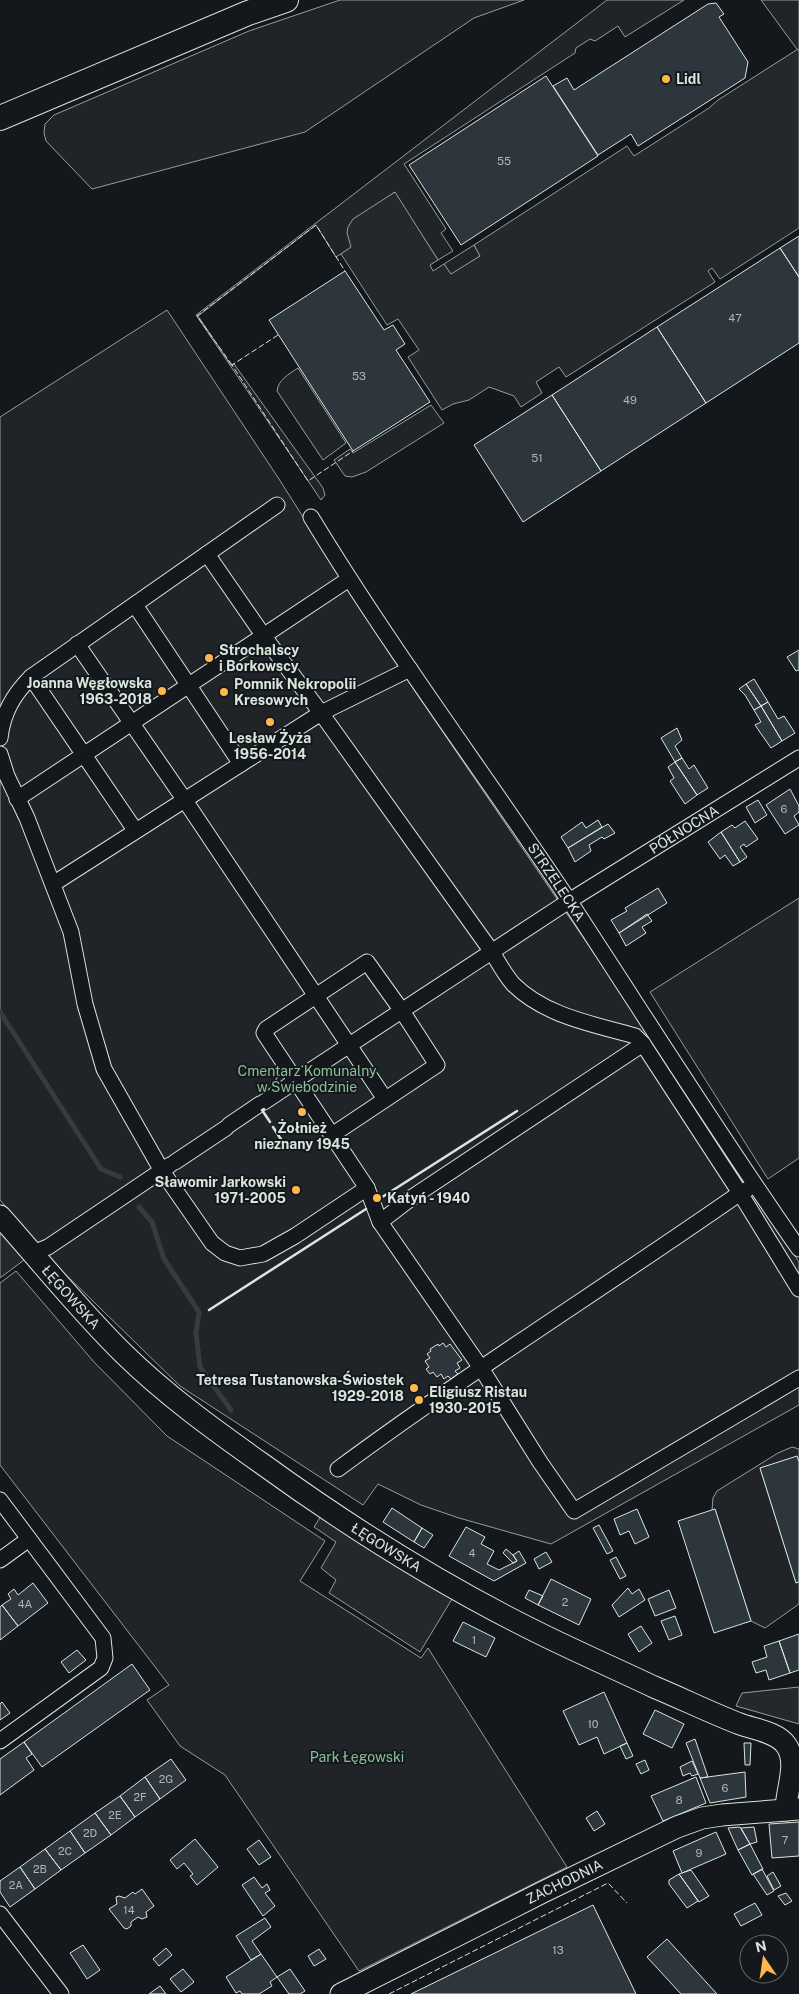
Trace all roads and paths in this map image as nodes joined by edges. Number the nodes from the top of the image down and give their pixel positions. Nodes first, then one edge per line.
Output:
1 (286, 0) edge
2 (0, 118) edge
3 (277, 505) dead end
4 (311, 517) dead end
5 (207, 554) junction
6 (349, 580) junction
7 (135, 605) junction
8 (263, 635) junction
9 (77, 644) junction
10 (410, 669) junction
11 (31, 677) junction
12 (189, 686) junction
13 (321, 713) junction
14 (132, 723) junction
15 (0, 738) edge
16 (0, 754) edge
17 (85, 756) junction
18 (799, 758) edge
19 (241, 764) junction
20 (17, 799) junction
21 (184, 799) junction
22 (135, 830) junction
23 (54, 884) junction
24 (569, 901) junction
25 (492, 952) junction
26 (316, 996) junction
27 (402, 1011) junction
28 (643, 1044) junction
29 (349, 1046) junction
30 (291, 1083) junction
31 (385, 1099) junction
32 (332, 1135) junction
33 (169, 1166) junction
34 (755, 1185) junction
35 (367, 1188) junction
36 (740, 1193) junction
37 (0, 1216) edge
38 (380, 1222) junction
39 (799, 1249) edge
40 (32, 1253) junction
41 (799, 1289) edge
42 (481, 1368) junction
43 (799, 1378) edge
44 (338, 1469) dead end
45 (0, 1500) edge
46 (28, 1539) junction
47 (0, 1560) edge
48 (762, 1732) junction
49 (799, 1736) edge
50 (0, 1741) edge
51 (792, 1809) edge
52 (0, 1914) edge
53 (61, 1994) edge
54 (341, 1994) edge

1 - 2 main road
3 - 5 street
4 - 6 street, STRZELECKA
5 - 7 street
5 - 8 street
6 - 8 street
6 - 10 street, STRZELECKA
7 - 9 street
7 - 12 street
8 - 12 street
8 - 13 street
9 - 11 street
9 - 14 street
10 - 13 street
10 - 24 street, STRZELECKA
11 - 15 street
11 - 17 street
12 - 14 street
12 - 19 street
13 - 19 street
13 - 25 street
14 - 17 street
14 - 21 street
16 - 20 street
17 - 20 street
17 - 22 street
18 - 24 street, PÓŁNOCNA
19 - 21 street
20 - 23 street
21 - 22 street
21 - 26 street
22 - 23 street
23 - 33 street
24 - 25 street, PÓŁNOCNA
24 - 34 street, STRZELECKA
25 - 27 street, PÓŁNOCNA
25 - 28 street
26 - 27 street
26 - 29 street
26 - 30 street
27 - 29 street, PÓŁNOCNA
27 - 31 street
28 - 36 street
28 - 38 street
29 - 30 street, PÓŁNOCNA
29 - 31 street
30 - 32 street
30 - 33 street, PÓŁNOCNA
31 - 32 street
32 - 35 street
33 - 35 street
33 - 40 street, PÓŁNOCNA
34 - 36 street
34 - 39 street, STRZELECKA
35 - 38 street
36 - 41 street
36 - 42 street
37 - 40 street, ŁĘGOWSKA
38 - 42 street
40 - 48 street, ŁĘGOWSKA
42 - 43 street
42 - 44 street
45 - 46 street
46 - 47 street
46 - 50 street
48 - 49 street
48 - 51 street, ŁĘGOWSKA
51 - 54 street, ZACHODNIA
52 - 53 street

